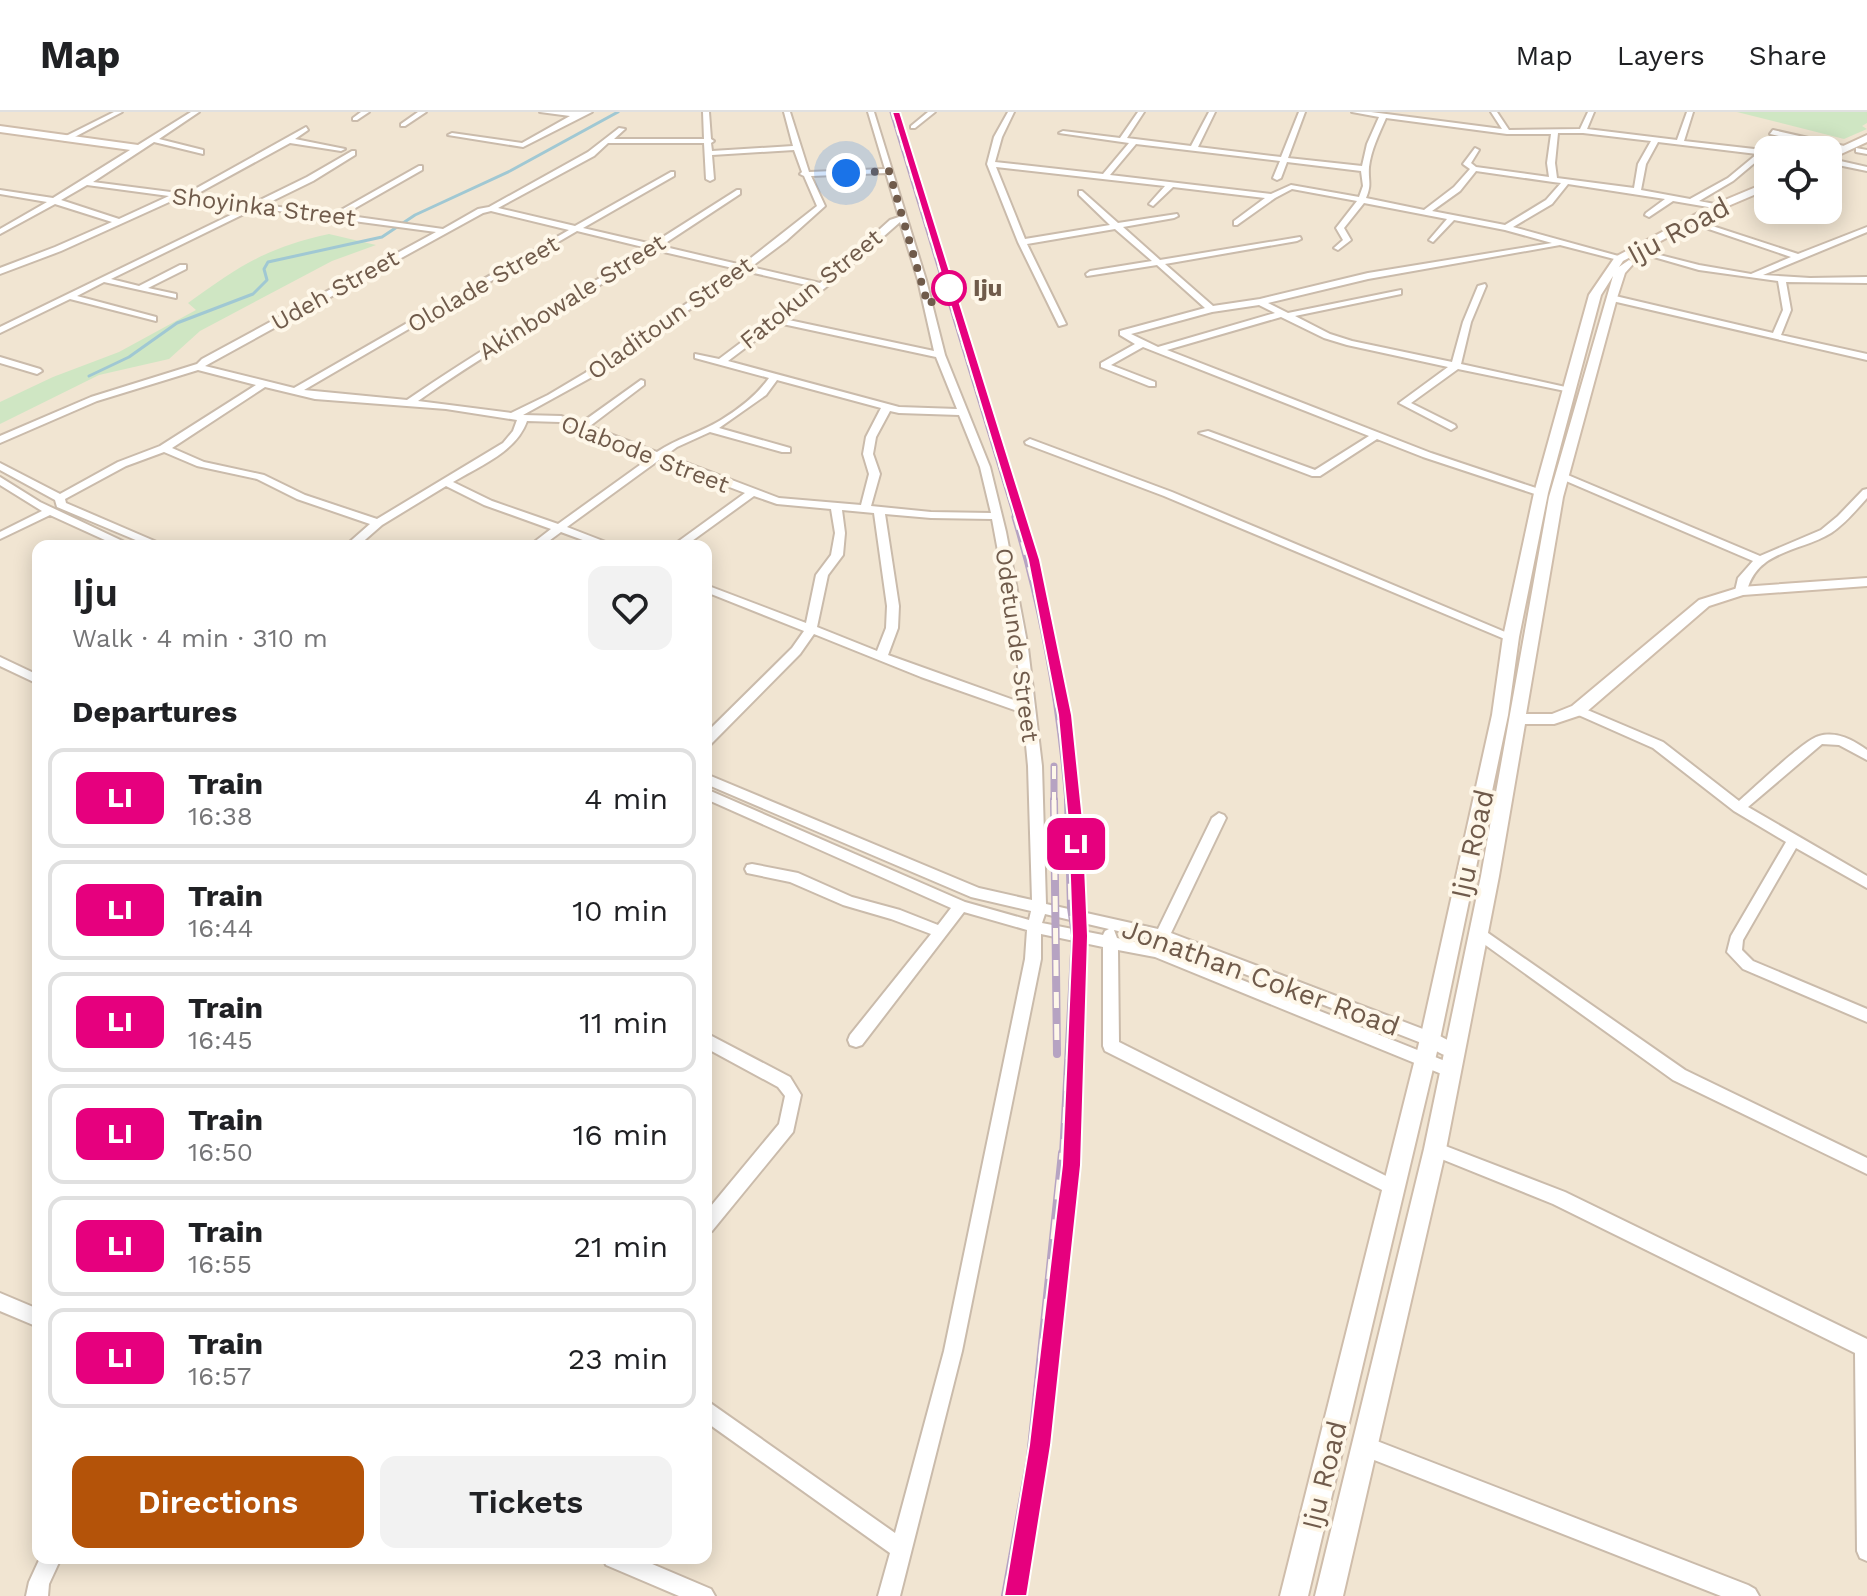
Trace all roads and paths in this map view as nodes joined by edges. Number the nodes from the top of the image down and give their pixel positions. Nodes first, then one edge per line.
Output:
1 (119, 112) edge
2 (196, 112) edge
3 (366, 112) edge
4 (423, 112) edge
5 (543, 112) edge
6 (589, 112) edge
7 (706, 112) edge
8 (787, 112) edge
9 (871, 112) edge
10 (932, 112) edge
11 (1011, 112) edge
12 (1141, 112) edge
13 (1212, 112) edge
14 (1302, 112) edge
15 (1355, 112) edge
16 (1423, 112) edge
17 (1494, 112) edge
18 (1591, 112) edge
19 (1690, 112) edge
20 (579, 115) junction
21 (1383, 117) junction
22 (355, 119) dead end
23 (1428, 123) junction
24 (403, 125) dead end
25 (913, 127) dead end
26 (0, 129) edge
27 (306, 129) dead end
28 (621, 129) dead end
29 (1583, 131) junction
30 (1507, 132) junction
31 (1555, 132) junction
32 (1773, 132) dead end
33 (1063, 133) dead end
34 (452, 135) dead end
35 (1867, 138) edge
36 (64, 139) junction
37 (150, 139) junction
38 (288, 140) junction
39 (1122, 140) junction
40 (606, 141) junction
41 (710, 141) junction
42 (1134, 141) junction
43 (1655, 141) junction
44 (1679, 144) junction
45 (138, 148) junction
46 (794, 148) junction
47 (1194, 148) junction
48 (1844, 148) joint
49 (341, 149) dead end
50 (1864, 149) edge
51 (1475, 150) dead end
52 (200, 152) dead end
53 (1754, 152) edge
54 (352, 153) dead end
55 (711, 153) junction
56 (1842, 157) edge
57 (1285, 158) junction
58 (1754, 163) edge
59 (1842, 163) edge
60 (991, 164) junction
61 (419, 168) dead end
62 (1365, 169) junction
63 (1474, 169) junction
64 (1867, 169) edge
65 (889, 171) junction
66 (671, 174) dead end
67 (804, 174) junction
68 (1104, 178) junction
69 (1277, 178) dead end
70 (710, 179) dead end
71 (1553, 180) junction
72 (1566, 182) junction
73 (86, 183) junction
74 (1172, 183) junction
75 (1637, 191) junction
76 (1754, 191) edge
77 (0, 192) edge
78 (737, 192) dead end
79 (1082, 193) dead end
80 (181, 196) junction
81 (1272, 196) junction
82 (1673, 197) junction
83 (1754, 198) edge
84 (1362, 200) junction
85 (55, 201) junction
86 (1693, 201) junction
87 (1153, 204) dead end
88 (254, 206) junction
89 (1717, 207) junction
90 (491, 209) junction
91 (1427, 211) junction
92 (1649, 215) dead end
93 (335, 216) junction
94 (1174, 216) dead end
95 (1453, 217) junction
96 (903, 218) junction
97 (118, 221) junction
98 (1237, 223) dead end
99 (1700, 223) junction
100 (1115, 228) junction
101 (1506, 228) junction
102 (1867, 229) edge
103 (575, 230) junction
104 (443, 231) junction
105 (0, 232) edge
106 (1297, 239) dead end
107 (1433, 240) dead end
108 (1022, 242) junction
109 (1562, 244) junction
110 (652, 247) junction
111 (1338, 248) dead end
112 (1644, 253) junction
113 (1798, 257) junction
114 (1619, 259) junction
115 (1162, 263) junction
116 (183, 267) dead end
117 (745, 267) junction
118 (0, 271) edge
119 (1090, 274) dead end
120 (1752, 276) junction
121 (105, 280) junction
122 (1867, 280) edge
123 (1782, 281) junction
124 (822, 286) junction
125 (1482, 286) dead end
126 (141, 288) junction
127 (1398, 292) dead end
128 (173, 296) dead end
129 (72, 297) junction
130 (1611, 298) junction
131 (1260, 302) junction
132 (1211, 309) junction
133 (1283, 315) junction
134 (153, 319) dead end
135 (777, 320) junction
136 (1062, 324) dead end
137 (0, 330) edge
138 (1776, 337) junction
139 (1142, 344) junction
140 (1158, 350) junction
141 (940, 355) junction
142 (698, 356) dead end
143 (1867, 357) edge
144 (0, 360) edge
145 (721, 362) junction
146 (200, 366) junction
147 (1456, 366) junction
148 (37, 371) dead end
149 (775, 377) junction
150 (641, 383) dead end
151 (263, 384) junction
152 (1152, 384) dead end
153 (1567, 390) junction
154 (294, 392) junction
155 (409, 403) junction
156 (887, 407) junction
157 (961, 412) junction
158 (510, 417) junction
159 (523, 418) junction
160 (584, 426) junction
161 (1451, 427) dead end
162 (710, 428) junction
163 (1204, 433) dead end
164 (1377, 435) junction
165 (0, 440) edge
166 (1030, 442) dead end
167 (164, 448) junction
168 (786, 450) dead end
169 (660, 455) junction
170 (0, 466) edge
171 (1563, 476) junction
172 (0, 480) edge
173 (447, 483) junction
174 (1867, 492) edge
175 (1541, 493) junction
176 (750, 494) junction
177 (60, 498) junction
178 (836, 508) junction
179 (865, 509) junction
180 (49, 511) junction
181 (879, 511) junction
182 (997, 516) junction
183 (378, 523) junction
184 (559, 527) junction
185 (0, 536) edge
186 (114, 540) edge
187 (146, 540) edge
188 (358, 540) edge
189 (543, 540) edge
190 (594, 540) edge
191 (686, 540) edge
192 (1760, 560) junction
193 (1867, 582) edge
194 (712, 590) edge
195 (1741, 591) junction
196 (810, 631) junction
197 (1511, 637) junction
198 (881, 657) junction
199 (0, 661) edge
200 (32, 677) edge
201 (1028, 710) junction
202 (1578, 710) junction
203 (1518, 719) junction
204 (712, 735) edge
205 (1867, 756) edge
206 (712, 782) edge
207 (712, 797) edge
208 (1739, 808) junction
209 (1219, 818) dead end
210 (1793, 841) junction
211 (752, 869) dead end
212 (1867, 883) edge
213 (961, 906) junction
214 (1036, 918) junction
215 (1109, 922) junction
216 (941, 932) junction
217 (1478, 932) junction
218 (1162, 936) junction
219 (1110, 941) junction
220 (1867, 1016) edge
221 (1430, 1039) junction
222 (856, 1040) dead end
223 (712, 1043) edge
224 (1453, 1051) junction
225 (1424, 1061) junction
226 (1449, 1070) junction
227 (1435, 1149) junction
228 (1867, 1166) edge
229 (1394, 1188) junction
230 (712, 1218) edge
231 (0, 1302) edge
232 (32, 1315) edge
233 (1865, 1348) edge
234 (712, 1414) edge
235 (1364, 1446) junction
236 (901, 1549) junction
237 (1867, 1551) edge
238 (48, 1564) edge
239 (627, 1564) edge
240 (37, 1596) edge
241 (704, 1596) edge
242 (889, 1596) edge
243 (1294, 1596) edge
244 (1329, 1596) edge
245 (1748, 1596) edge

1 - 36 street
2 - 37 street
3 - 22 street
4 - 24 street
5 - 20 street
6 - 20 street
7 - 41 street
8 - 46 street
9 - 65 street, Odetunde Street
10 - 25 street
11 - 60 street
12 - 39 street
13 - 47 street
14 - 57 street
15 - 21 street
16 - 23 street
17 - 30 street
18 - 29 street
19 - 44 street
20 - 34 street
21 - 23 street
21 - 62 street
23 - 30 street
26 - 36 main road
27 - 38 street
28 - 40 street
29 - 31 street
29 - 43 street
30 - 31 street
31 - 71 street
32 - 48 street
33 - 39 street
35 - 48 main road
36 - 45 main road
37 - 45 street
37 - 52 street
38 - 49 street
38 - 80 street
39 - 42 street
40 - 41 street
40 - 90 street
41 - 55 street
42 - 47 street
42 - 68 street
43 - 44 street
43 - 75 street
44 - 53 street
45 - 73 street
46 - 55 street
46 - 67 street
47 - 57 street
50 - 56 main road
51 - 63 street
54 - 88 street
55 - 70 street
57 - 62 street
57 - 69 street
58 - 86 street
59 - 64 street
60 - 68 street
60 - 108 street
61 - 93 street
62 - 84 street
63 - 71 street
63 - 91 street
65 - 67 street
65 - 96 street, Odetunde Street
66 - 103 street, Ololade Street
67 - 117 street, Oladitoun Street
68 - 74 street
71 - 72 street
72 - 75 street
72 - 101 street
73 - 80 street, Shoyinka Street
73 - 85 street
74 - 81 street
74 - 87 street
75 - 82 street
76 - 89 main road, Iju Road
77 - 85 street
78 - 110 street, Akinbowale Street
79 - 100 street
80 - 88 street, Shoyinka Street
80 - 97 street
81 - 84 street
81 - 98 street
82 - 86 street
82 - 92 street
83 - 99 main road, Iju Road
84 - 91 street
84 - 111 street
85 - 97 street
85 - 105 street
86 - 89 street
88 - 93 street, Shoyinka Street
88 - 121 street
89 - 114 main road, Iju Road
90 - 103 street
90 - 104 street, Udeh Street
91 - 95 street
93 - 104 street, Shoyinka Street
94 - 100 street
95 - 101 street
95 - 107 street
96 - 124 street, Fatokun Street
96 - 141 street, Odetunde Street
97 - 118 street
99 - 112 main road, Iju Road
99 - 113 street
100 - 108 street
100 - 115 street
101 - 109 street
102 - 113 street
103 - 110 street
103 - 154 street, Ololade Street
104 - 146 street, Udeh Street
106 - 115 street
108 - 136 street
109 - 114 street
109 - 131 street
110 - 117 street
110 - 155 street, Akinbowale Street
112 - 120 street
112 - 130 main road, Iju Road
113 - 120 street
114 - 153 main road, Iju Road
115 - 119 street
115 - 132 street
116 - 126 street
117 - 124 street
117 - 158 street, Oladitoun Street
120 - 123 street
121 - 126 street
121 - 129 street
122 - 123 street
123 - 138 street
124 - 135 street, Fatokun Street
125 - 147 street
126 - 128 street
127 - 133 street
129 - 134 street
129 - 137 street
130 - 138 street
130 - 171 main road, Iju Road
131 - 132 street
131 - 133 street
132 - 139 street
133 - 140 street
133 - 147 street
135 - 141 street
135 - 145 street, Fatokun Street
138 - 143 street
139 - 140 street
139 - 152 street
140 - 164 street
141 - 157 street, Odetunde Street
142 - 145 street
144 - 148 street
145 - 149 street
146 - 151 street, Olabode Street
146 - 165 street, Udeh Street
147 - 153 street
147 - 161 street
149 - 156 street
149 - 162 street
150 - 160 street
151 - 154 street, Olabode Street
151 - 167 street
153 - 175 main road, Iju Road
154 - 155 street, Olabode Street
155 - 158 street, Olabode Street
156 - 157 street
156 - 179 street
157 - 182 street, Odetunde Street
158 - 159 street, Olabode Street
159 - 160 street, Olabode Street
159 - 173 street
160 - 169 street, Olabode Street
162 - 168 street
162 - 169 street
163 - 164 street
164 - 175 street
166 - 197 street
167 - 177 street
167 - 183 street
169 - 176 street, Olabode Street
169 - 184 street
170 - 177 street
171 - 192 street
171 - 203 main road, Iju Road
172 - 180 street
173 - 183 street
173 - 184 street
174 - 192 street
175 - 197 main road, Iju Road
176 - 178 street, Olabode Street
176 - 191 street
177 - 187 street
178 - 179 street, Olabode Street
178 - 196 street
179 - 181 street, Olabode Street
180 - 185 street
180 - 186 street
181 - 182 street, Olabode Street
181 - 198 street
182 - 201 street, Odetunde Street
183 - 188 street
184 - 189 street
184 - 190 street
192 - 195 street
193 - 195 main road
194 - 196 street
195 - 202 main road
196 - 198 street
196 - 204 street
197 - 221 main road, Iju Road
198 - 201 street
199 - 200 street
201 - 214 street, Odetunde Street
202 - 203 main road
202 - 208 street
203 - 217 main road, Iju Road
205 - 208 street
206 - 214 street, Jonathan Coker Road
207 - 213 street, Jonathan Coker Road
208 - 210 street
209 - 218 street
210 - 212 street
210 - 220 street
211 - 216 street
213 - 214 street, Jonathan Coker Road
213 - 216 street
214 - 215 street, Jonathan Coker Road
214 - 219 street, Jonathan Coker Road
214 - 236 street, Odetunde Street
215 - 218 street, Jonathan Coker Road
215 - 219 street
216 - 222 street
217 - 224 main road, Iju Road
217 - 228 street
218 - 221 street, Jonathan Coker Road
219 - 225 street, Jonathan Coker Road
219 - 229 street
221 - 224 street, Jonathan Coker Road
221 - 225 main road, Iju Road
223 - 230 street
224 - 226 main road, Iju Road
225 - 226 street, Jonathan Coker Road
225 - 229 main road, Iju Road
226 - 227 main road, Iju Road
227 - 233 street
227 - 235 main road, Iju Road
229 - 243 main road, Iju Road
231 - 232 street
233 - 237 street
234 - 236 street
235 - 244 main road, Iju Road
235 - 245 street
236 - 242 street, Odetunde Street
238 - 240 street
239 - 241 street

